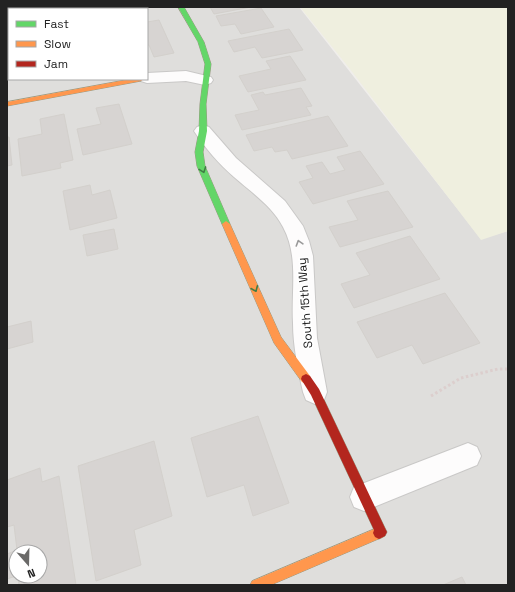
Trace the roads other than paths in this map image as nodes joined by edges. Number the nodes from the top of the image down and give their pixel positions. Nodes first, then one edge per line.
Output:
1 (181, 7) edge
2 (148, 78) edge
3 (136, 80) edge
4 (205, 80) junction
5 (7, 104) edge
6 (203, 131) junction
7 (314, 392) junction
8 (468, 456) dead end
9 (364, 496) junction
10 (256, 585) edge

1 - 4 street, South 15th Way
2 - 4 street
3 - 5 street
4 - 6 street, South 15th Way
6 -> 7 street, South 15th Way
7 -> 6 street, South 15th Way
7 - 9 street, South 15th Way
8 - 9 street
9 - 10 street, South 15th Way

